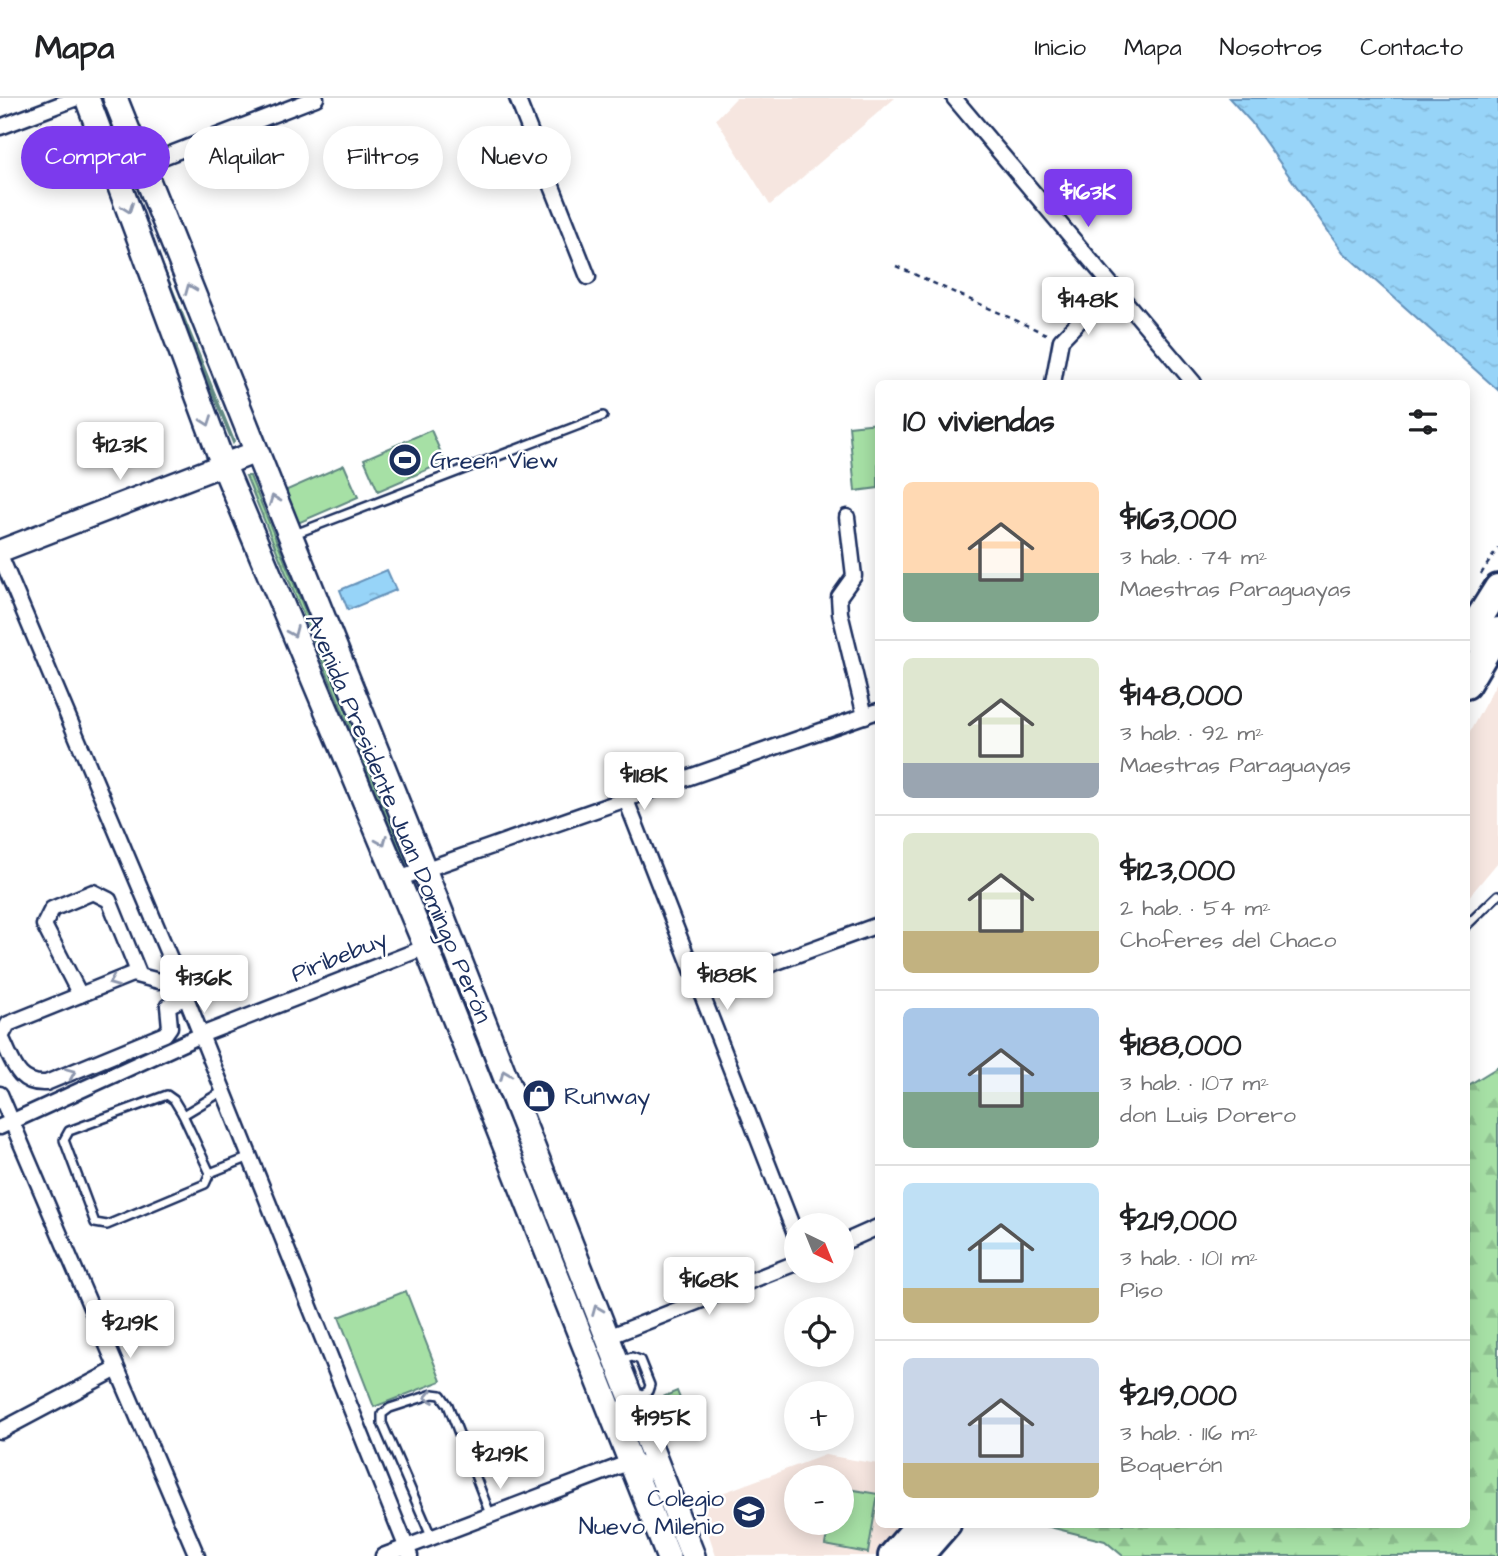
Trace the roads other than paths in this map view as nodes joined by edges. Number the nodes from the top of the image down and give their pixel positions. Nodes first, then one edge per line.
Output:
1 (77, 98) edge
2 (88, 98) edge
3 (115, 98) edge
4 (316, 98) edge
5 (517, 98) edge
6 (954, 98) edge
7 (98, 126) edge
8 (126, 126) edge
9 (0, 127) edge
10 (170, 154) edge
11 (122, 189) edge
12 (151, 189) edge
13 (588, 277) dead end
14 (1113, 286) junction
15 (1054, 380) edge
16 (1191, 380) edge
17 (603, 416) dead end
18 (256, 452) junction
19 (223, 464) junction
20 (847, 517) dead end
21 (288, 536) junction
22 (0, 553) edge
23 (1498, 588) edge
24 (1498, 631) edge
25 (1470, 633) edge
26 (1470, 678) edge
27 (872, 713) edge
28 (626, 800) junction
29 (424, 869) junction
30 (398, 879) junction
31 (1498, 894) edge
32 (1470, 922) edge
33 (875, 926) edge
34 (426, 947) junction
35 (139, 974) junction
36 (177, 975) junction
37 (156, 981) junction
38 (700, 990) junction
39 (80, 995) junction
40 (186, 997) junction
41 (168, 1006) junction
42 (201, 1035) junction
43 (224, 1091) junction
44 (0, 1094) edge
45 (183, 1115) junction
46 (5, 1124) edge
47 (250, 1157) junction
48 (210, 1172) junction
49 (787, 1213) edge
50 (875, 1228) edge
51 (854, 1238) edge
52 (784, 1268) edge
53 (608, 1338) junction
54 (115, 1370) junction
55 (0, 1431) edge
56 (633, 1461) junction
57 (667, 1486) junction
58 (490, 1514) junction
59 (916, 1528) edge
60 (944, 1528) edge
61 (431, 1536) junction
62 (408, 1551) edge
63 (197, 1556) edge
64 (383, 1556) edge
65 (668, 1556) edge
66 (693, 1556) edge
67 (892, 1556) edge
68 (919, 1556) edge

1 - 9 street
2 - 7 main road, Avenida Presidente Juan Domingo Perón
3 - 8 main road, Avenida Presidente Juan Domingo Perón
4 - 10 street
5 - 13 street
6 - 14 street
11 -> 19 main road, Avenida Presidente Juan Domingo Perón
18 -> 12 main road, Avenida Presidente Juan Domingo Perón
14 - 15 street
14 - 16 street
17 - 21 lane
18 - 19 main road
21 -> 18 main road, Avenida Presidente Juan Domingo Perón
19 - 22 main road
19 -> 30 main road, Avenida Presidente Juan Domingo Perón
20 - 27 street
21 - 29 main road, Avenida Presidente Juan Domingo Perón
22 - 36 street
23 - 25 highway
24 - 26 highway
27 - 28 street
28 - 29 street
28 - 38 street
29 - 30 street
53 -> 29 main road, Avenida Presidente Juan Domingo Perón
30 - 34 main road, Avenida Presidente Juan Domingo Perón
31 - 32 lane
33 - 38 street
34 - 42 street, Piribebuy
34 - 56 main road, Avenida Presidente Juan Domingo Perón
35 - 37 street
35 -> 39 street
35 - 39 street
36 - 37 street
36 - 40 street
37 - 41 street
38 - 49 street
39 -> 41 street
40 - 41 street
40 - 42 street
42 - 43 street
42 - 46 street, Piribebuy
43 - 45 lane
43 - 47 street
44 - 46 street
45 - 48 lane
45 - 48 lane
46 - 54 street
47 - 48 lane
47 - 62 street
50 - 51 street
52 - 53 street
53 - 57 main road, Avenida Presidente Juan Domingo Perón
54 - 55 street
54 - 63 street
56 - 57 street
56 - 58 street
56 - 65 main road, Avenida Presidente Juan Domingo Perón
57 - 66 main road, Avenida Presidente Juan Domingo Perón
58 - 61 street
58 -> 61 lane
59 - 67 highway
60 - 68 highway
61 - 62 street
62 - 64 street

